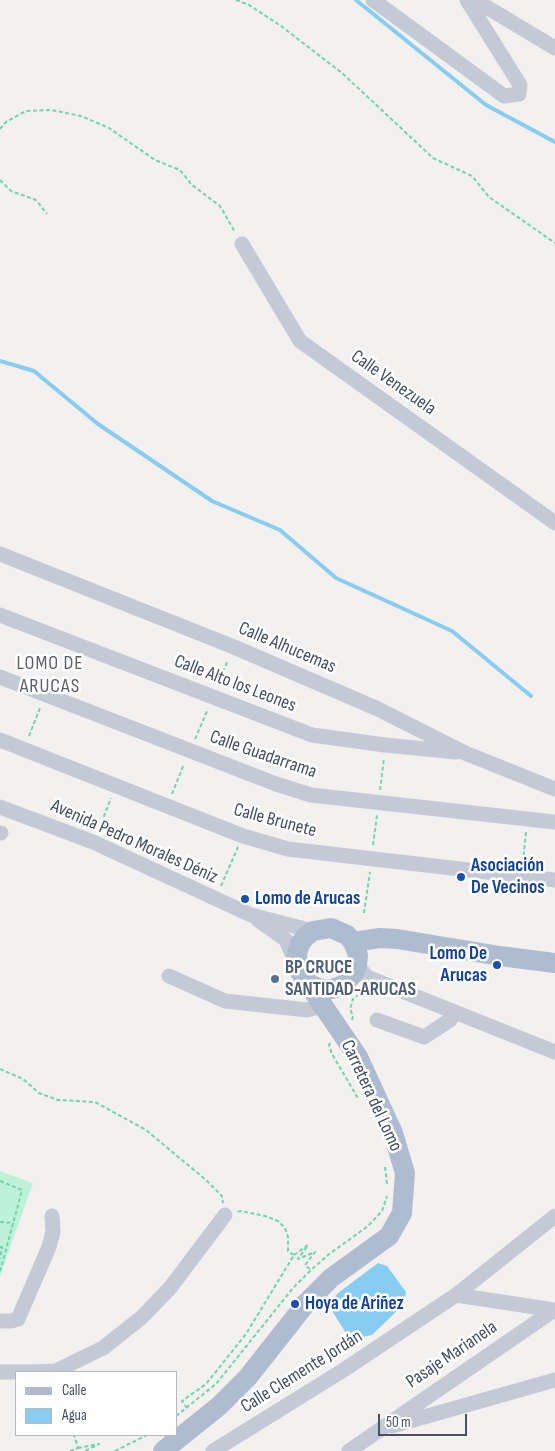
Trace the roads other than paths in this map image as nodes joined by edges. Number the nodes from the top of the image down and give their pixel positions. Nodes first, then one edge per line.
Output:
1 (373, 0) edge
2 (467, 0) edge
3 (475, 0) edge
4 (555, 48) edge
5 (242, 244) road end
6 (555, 523) edge
7 (0, 554) edge
8 (0, 615) edge
9 (0, 677) edge
10 (0, 740) edge
11 (466, 753) junction
12 (555, 789) edge
13 (0, 807) edge
14 (552, 819) edge
15 (555, 880) edge
16 (251, 915) junction
17 (313, 931) junction
18 (555, 963) edge
19 (354, 967) junction
20 (170, 976) dead end
21 (303, 976) junction
22 (323, 1006) junction
23 (455, 1012) junction
24 (377, 1020) dead end
25 (340, 1030) junction
26 (555, 1052) edge
27 (52, 1216) dead end
28 (225, 1216) road end
29 (555, 1216) edge
30 (456, 1295) junction
31 (554, 1310) edge
32 (0, 1321) edge
33 (56, 1371) edge
34 (0, 1372) edge
35 (15, 1372) edge
36 (555, 1380) edge
37 (383, 1428) junction
38 (163, 1451) edge
39 (213, 1451) edge
40 (349, 1451) edge

1 - 2 street
3 - 4 street
5 - 6 street, Calle Venezuela
7 - 11 street, Calle Alhucemas
8 - 11 street, Calle Alto los Leones
9 - 14 street, Calle Guadarrama
10 - 15 street, Calle Brunete
11 - 12 street, Calle Alhucemas
13 - 16 street, Avenida Pedro Morales Déniz
16 - 17 street
16 - 21 street
17 - 19 main road
17 - 21 main road
18 - 19 main road
19 - 21 main road
19 - 23 street
19 - 25 main road
20 - 22 street
21 - 22 main road, Carretera del Lomo
22 - 25 main road, Carretera del Lomo
23 - 24 street
23 - 26 street
25 - 38 main road, Carretera del Lomo
27 - 32 street
28 - 33 street
29 - 30 street, Calle Clemente Jordán
30 - 31 street
30 - 39 street, Calle Clemente Jordán
31 - 37 street, Pasaje Marianela
34 - 35 street
36 - 37 street
37 - 40 street, Pasaje Marianela

